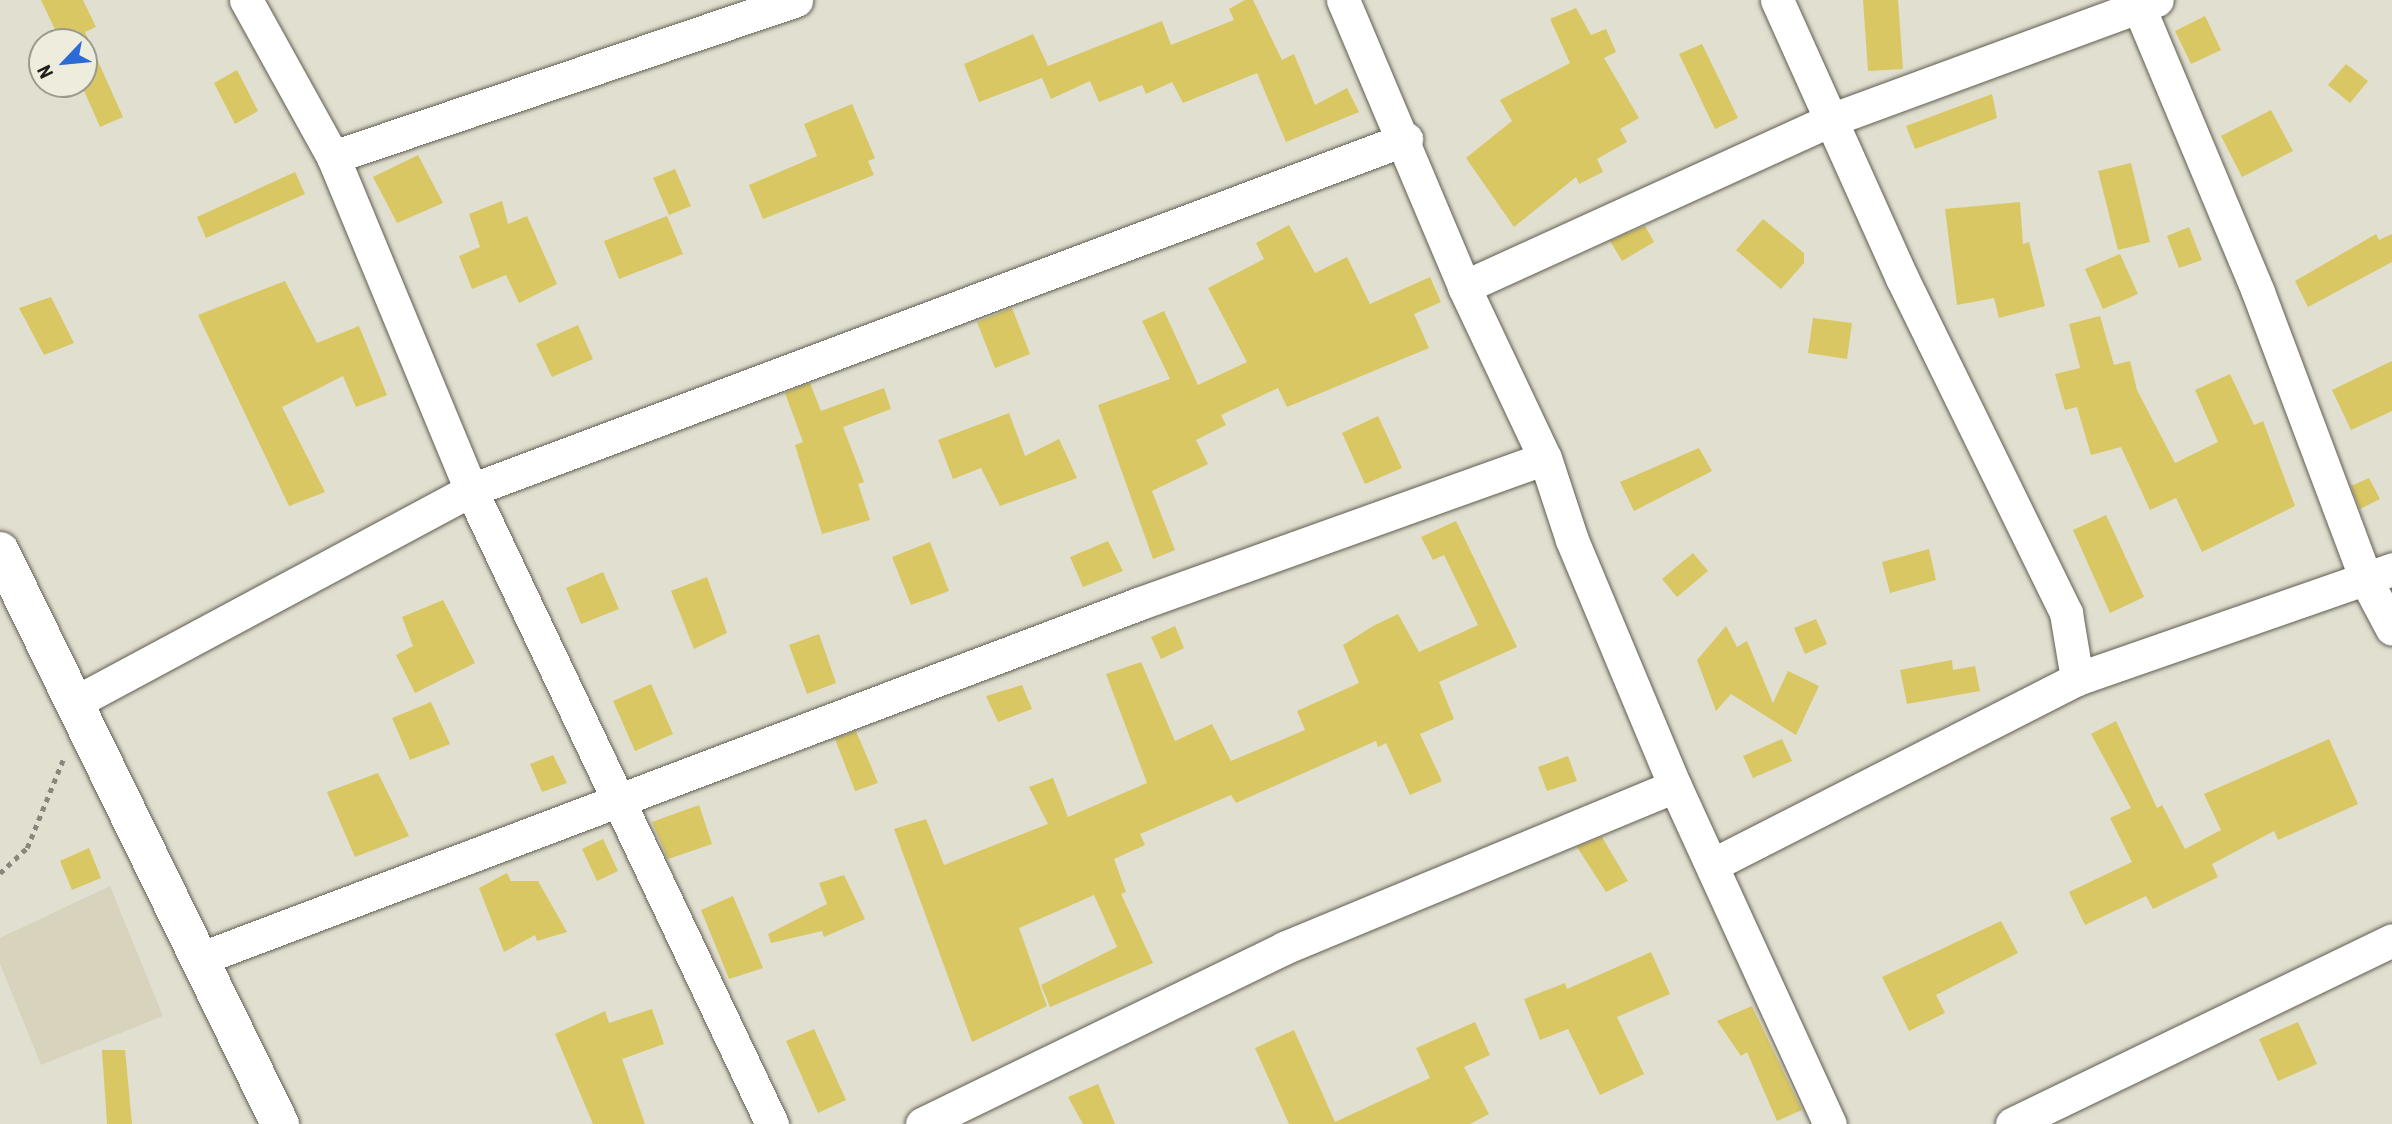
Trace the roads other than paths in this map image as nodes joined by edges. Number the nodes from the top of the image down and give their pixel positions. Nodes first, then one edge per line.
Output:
1 (246, 0) edge
2 (796, 0) edge
3 (1343, 0) edge
4 (1777, 0) edge
5 (2144, 2) edge
6 (1833, 119) junction
7 (1406, 139) junction
8 (333, 157) junction
9 (1464, 287) junction
10 (1545, 458) junction
11 (471, 490) junction
12 (0, 551) edge
13 (2379, 575) edge
14 (2392, 629) edge
15 (2077, 679) junction
16 (74, 703) junction
17 (1675, 786) junction
18 (618, 802) junction
19 (1712, 864) junction
20 (2392, 940) edge
21 (199, 959) junction
22 (280, 1124) edge
23 (772, 1124) edge
24 (922, 1124) edge
25 (1830, 1124) edge
26 (2012, 1124) edge

1 - 8 street
2 - 8 street
3 - 7 street
4 - 6 street
5 - 6 street
5 - 13 street
6 - 9 street
6 - 15 street
7 - 9 street
7 - 11 street
8 - 11 street
9 - 10 street
10 - 17 street
10 - 18 street
11 - 16 street
11 - 18 street
12 - 16 street
13 - 14 street
13 - 15 street
15 - 19 street
16 - 21 street
17 - 19 street
17 - 24 street
18 - 21 street
18 - 23 street
19 - 25 street
20 - 26 street
21 - 22 street

